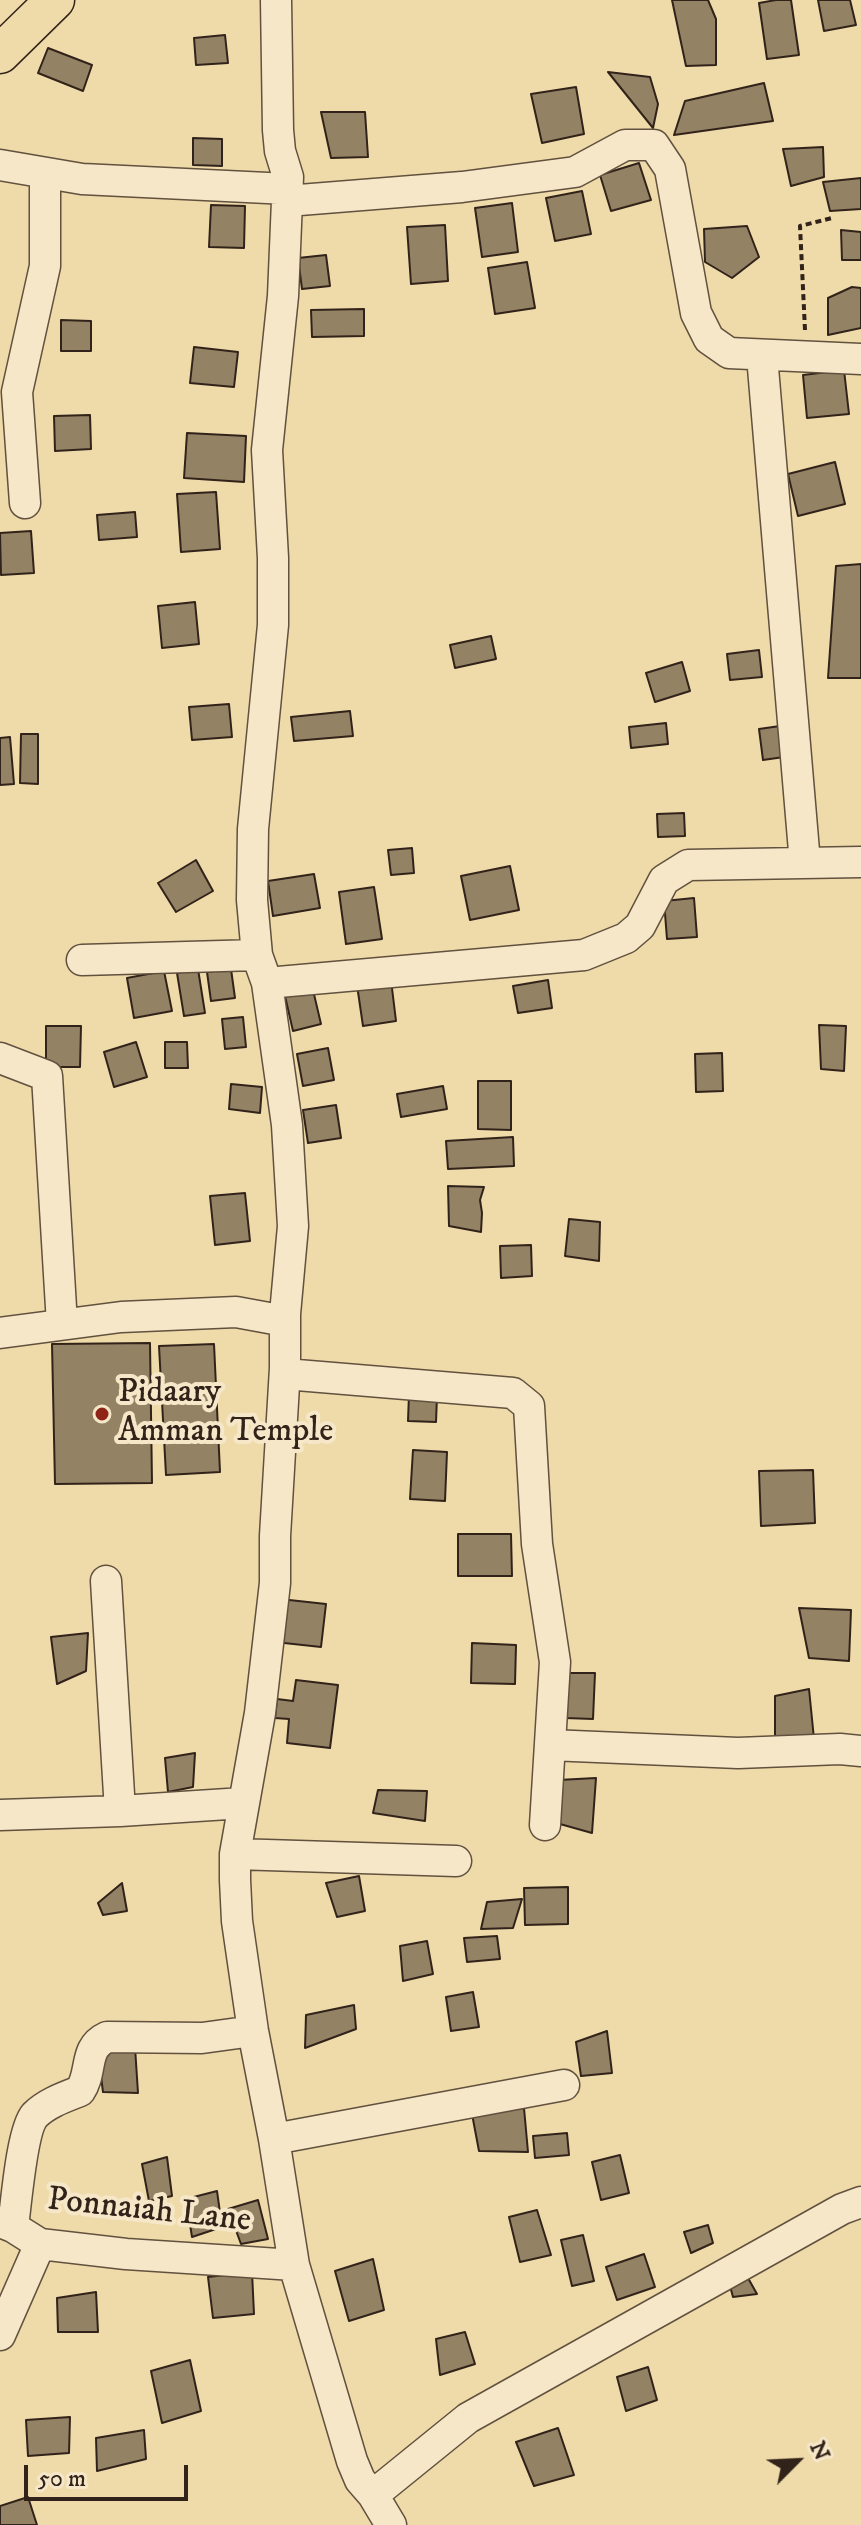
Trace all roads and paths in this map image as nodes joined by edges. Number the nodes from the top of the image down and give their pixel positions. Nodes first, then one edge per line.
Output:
1 (55, 0) edge
2 (276, 0) edge
3 (0, 54) edge
4 (0, 165) edge
5 (45, 173) junction
6 (287, 195) junction
7 (832, 218) dead end
8 (762, 356) junction
9 (806, 357) junction
10 (861, 359) edge
11 (0, 476) edge
12 (861, 862) edge
13 (805, 863) junction
14 (82, 960) dead end
15 (262, 969) junction
16 (0, 1058) edge
17 (285, 1321) junction
18 (62, 1324) junction
19 (0, 1333) edge
20 (285, 1374) junction
21 (106, 1581) dead end
22 (550, 1745) junction
23 (861, 1751) edge
24 (243, 1803) junction
25 (120, 1811) junction
26 (0, 1815) edge
27 (545, 1825) dead end
28 (235, 1854) junction
29 (456, 1861) dead end
30 (253, 2031) junction
31 (564, 2085) dead end
32 (274, 2139) junction
33 (861, 2202) edge
34 (6, 2224) edge
35 (40, 2244) junction
36 (294, 2265) junction
37 (0, 2335) edge
38 (373, 2495) junction
39 (391, 2525) edge

1 - 3 main road
2 - 6 street
4 - 5 street
5 - 6 street
5 - 11 street
6 - 8 street
6 - 15 street
7 - 9 path
8 - 9 street
8 - 13 street
9 - 10 street
12 - 13 street
13 - 15 street
14 - 15 street
15 - 17 street
16 - 18 street
17 - 18 street
17 - 20 street
18 - 19 street
20 - 22 street
20 - 24 street
21 - 25 street
22 - 23 street
22 - 27 street
24 - 25 street
24 - 28 street
25 - 26 street
28 - 29 street
28 - 30 street
30 - 32 street
30 - 34 street
31 - 32 street
32 - 36 street
33 - 38 street
34 - 35 street, Ponnaiah Lane
35 - 36 street, Ponnaiah Lane
35 - 37 street
36 - 38 street
38 - 39 street

